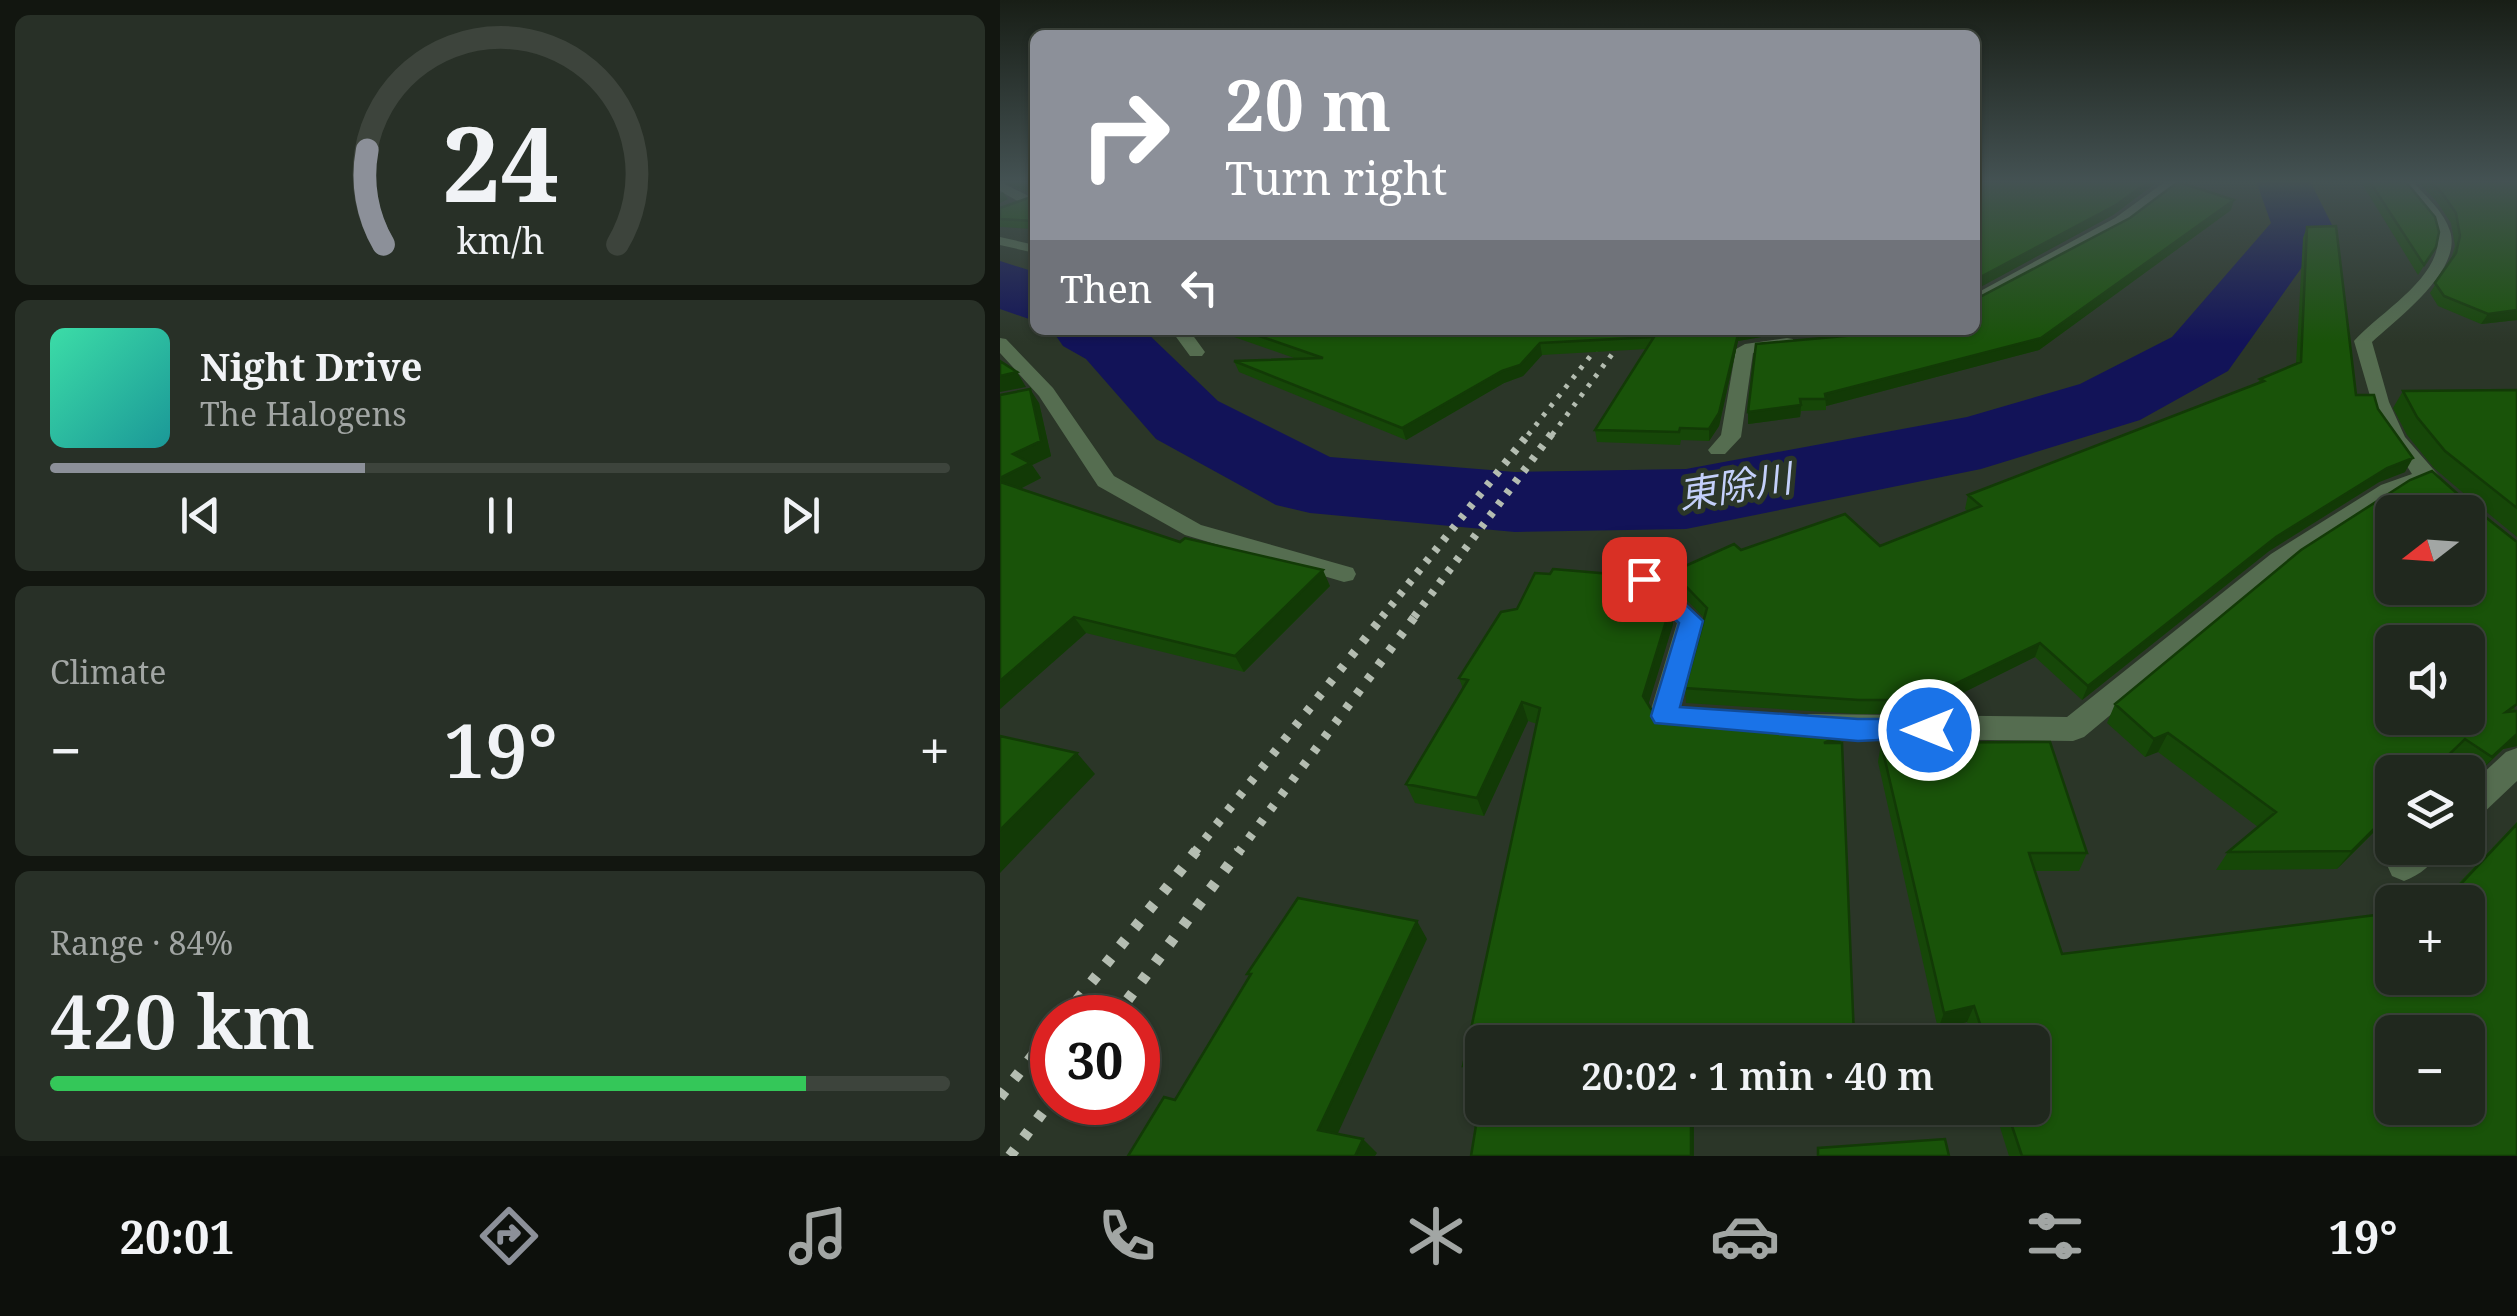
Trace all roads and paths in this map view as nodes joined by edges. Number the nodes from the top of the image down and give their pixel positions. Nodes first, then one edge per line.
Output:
1 (2095, 235) edge
2 (2444, 235) edge
3 (1000, 242) edge
4 (1030, 247) edge
5 (1980, 298) edge
6 (1184, 335) edge
7 (1801, 342) edge
8 (1000, 343) edge
9 (1196, 352) dead end
10 (1718, 450) dead end
11 (2426, 476) junction
12 (2448, 495) edge
13 (1665, 546) dead end
14 (1344, 574) dead end
15 (1722, 720) edge
16 (1780, 724) edge
17 (2517, 761) edge
18 (2485, 791) edge

1 - 5 street
2 - 11 street
3 - 4 street
6 - 9 street
7 - 10 street
8 - 14 street
11 - 12 street
11 - 16 street
13 - 15 street
17 - 18 street

